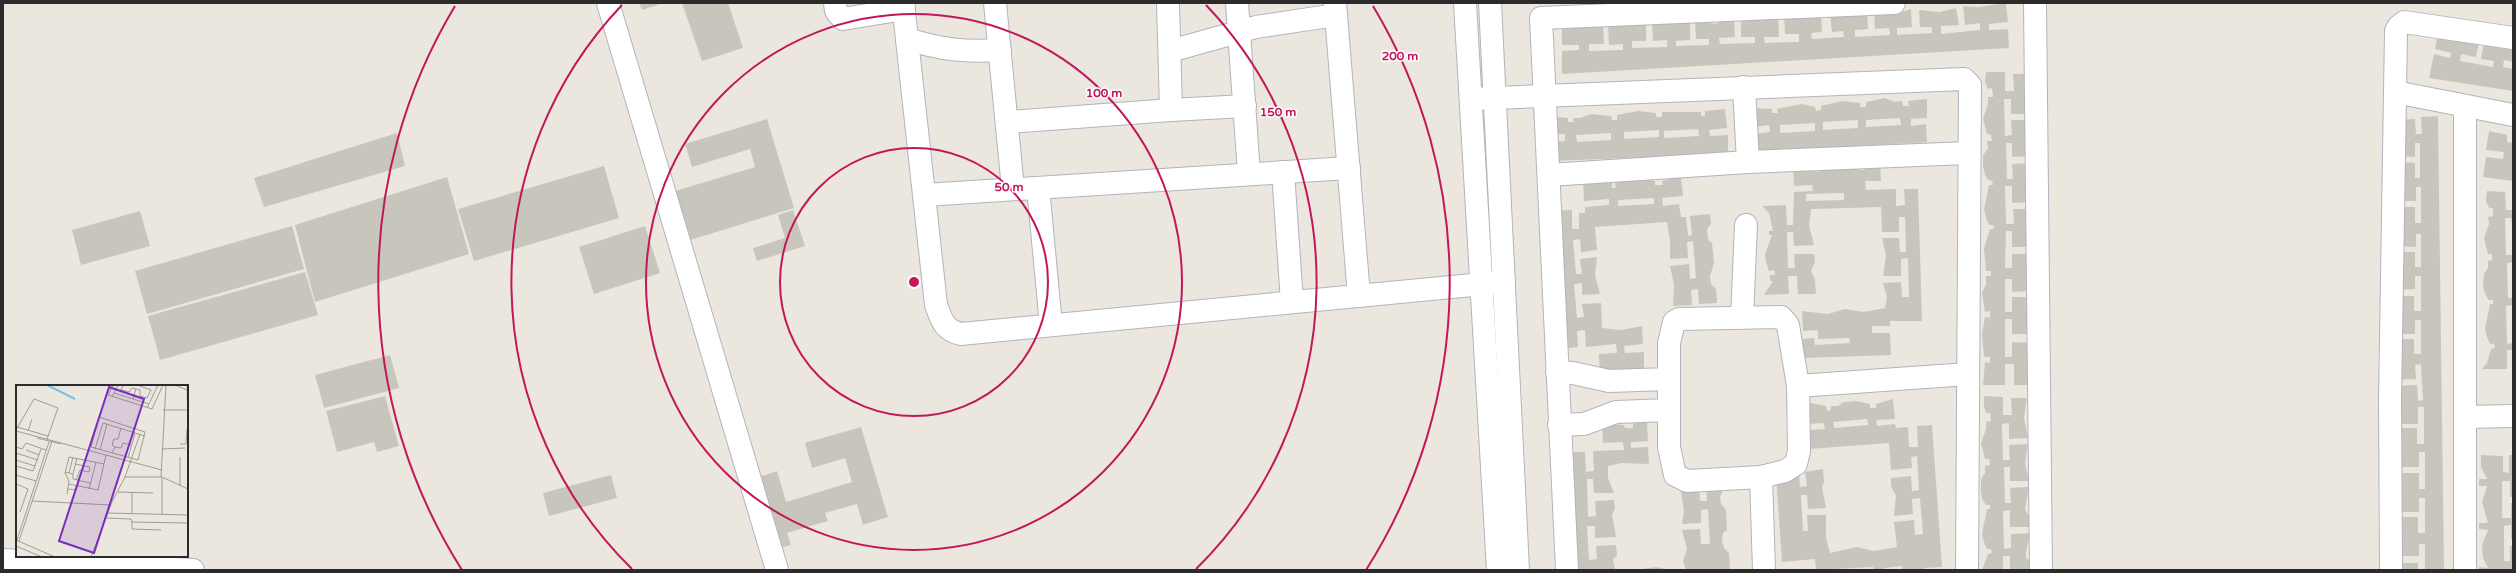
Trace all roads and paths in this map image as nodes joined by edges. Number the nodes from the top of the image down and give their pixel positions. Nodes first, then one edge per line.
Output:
1 (608, 3) edge
2 (835, 3) edge
3 (995, 3) edge
4 (1168, 3) edge
5 (1237, 3) edge
6 (1465, 3) edge
7 (1490, 3) edge
8 (1894, 3) edge
9 (2035, 3) edge
10 (903, 6) edge
11 (1336, 9) edge
12 (1240, 31) junction
13 (2513, 38) edge
14 (907, 39) junction
15 (1000, 50) junction
16 (1170, 51) junction
17 (1744, 87) junction
18 (2395, 92) junction
19 (1545, 95) junction
20 (1495, 97) junction
21 (1471, 100) junction
22 (1245, 106) junction
23 (2465, 106) junction
24 (1171, 110) junction
25 (2513, 115) edge
26 (1008, 122) junction
27 (1968, 153) junction
28 (1748, 162) junction
29 (1349, 168) junction
30 (1283, 172) junction
31 (1249, 174) junction
32 (1549, 176) junction
33 (1038, 188) junction
34 (1013, 189) junction
35 (925, 195) junction
36 (1746, 225) dead end
37 (1504, 282) junction
38 (1481, 283) junction
39 (1359, 296) junction
40 (1292, 302) junction
41 (1742, 318) junction
42 (1051, 325) junction
43 (1556, 372) junction
44 (1968, 374) junction
45 (1669, 379) junction
46 (1798, 386) junction
47 (1669, 410) junction
48 (2513, 416) edge
49 (2465, 417) junction
50 (1559, 425) junction
51 (1761, 477) junction
52 (3, 560) edge
53 (193, 570) edge
54 (777, 570) edge
55 (1498, 570) edge
56 (1518, 570) edge
57 (1567, 570) edge
58 (1764, 570) edge
59 (1967, 570) edge
60 (2041, 570) edge
61 (2390, 570) edge
62 (2465, 570) edge

1 - 54 street
2 - 10 street
3 - 15 street
4 - 16 street
5 - 12 street
6 - 21 street
7 - 20 street
8 - 19 street
9 - 60 street
10 - 14 street
11 - 12 street
11 - 29 street
12 - 16 street
12 - 22 street
13 - 18 street
14 - 15 street
14 - 35 street
15 - 26 street
16 - 24 street
17 - 19 street
17 - 27 street
17 - 28 street
18 - 23 street
18 - 61 street
19 - 20 street
19 - 32 street
20 - 21 street
20 - 37 street
21 - 38 street
22 - 24 street
22 - 31 street
23 - 25 street
23 - 49 street
24 - 26 street
26 - 34 street
27 - 28 street
27 - 44 street
28 - 32 street
29 - 30 street
29 - 39 street
30 - 31 street
30 - 40 street
31 - 33 street
32 - 43 street
33 - 34 street
33 - 42 street
34 - 35 street
35 - 42 street
36 - 41 street
37 - 38 street
37 - 56 street
38 - 39 street
38 - 55 street
39 - 40 street
40 - 42 street
41 - 45 street
41 - 46 street
43 - 45 street
43 - 50 street
44 - 46 street
44 - 59 street
45 - 47 street
46 - 51 street
47 - 50 street
47 - 51 street
48 - 49 street
49 - 62 street
50 - 57 street
51 - 58 street
52 - 53 street

